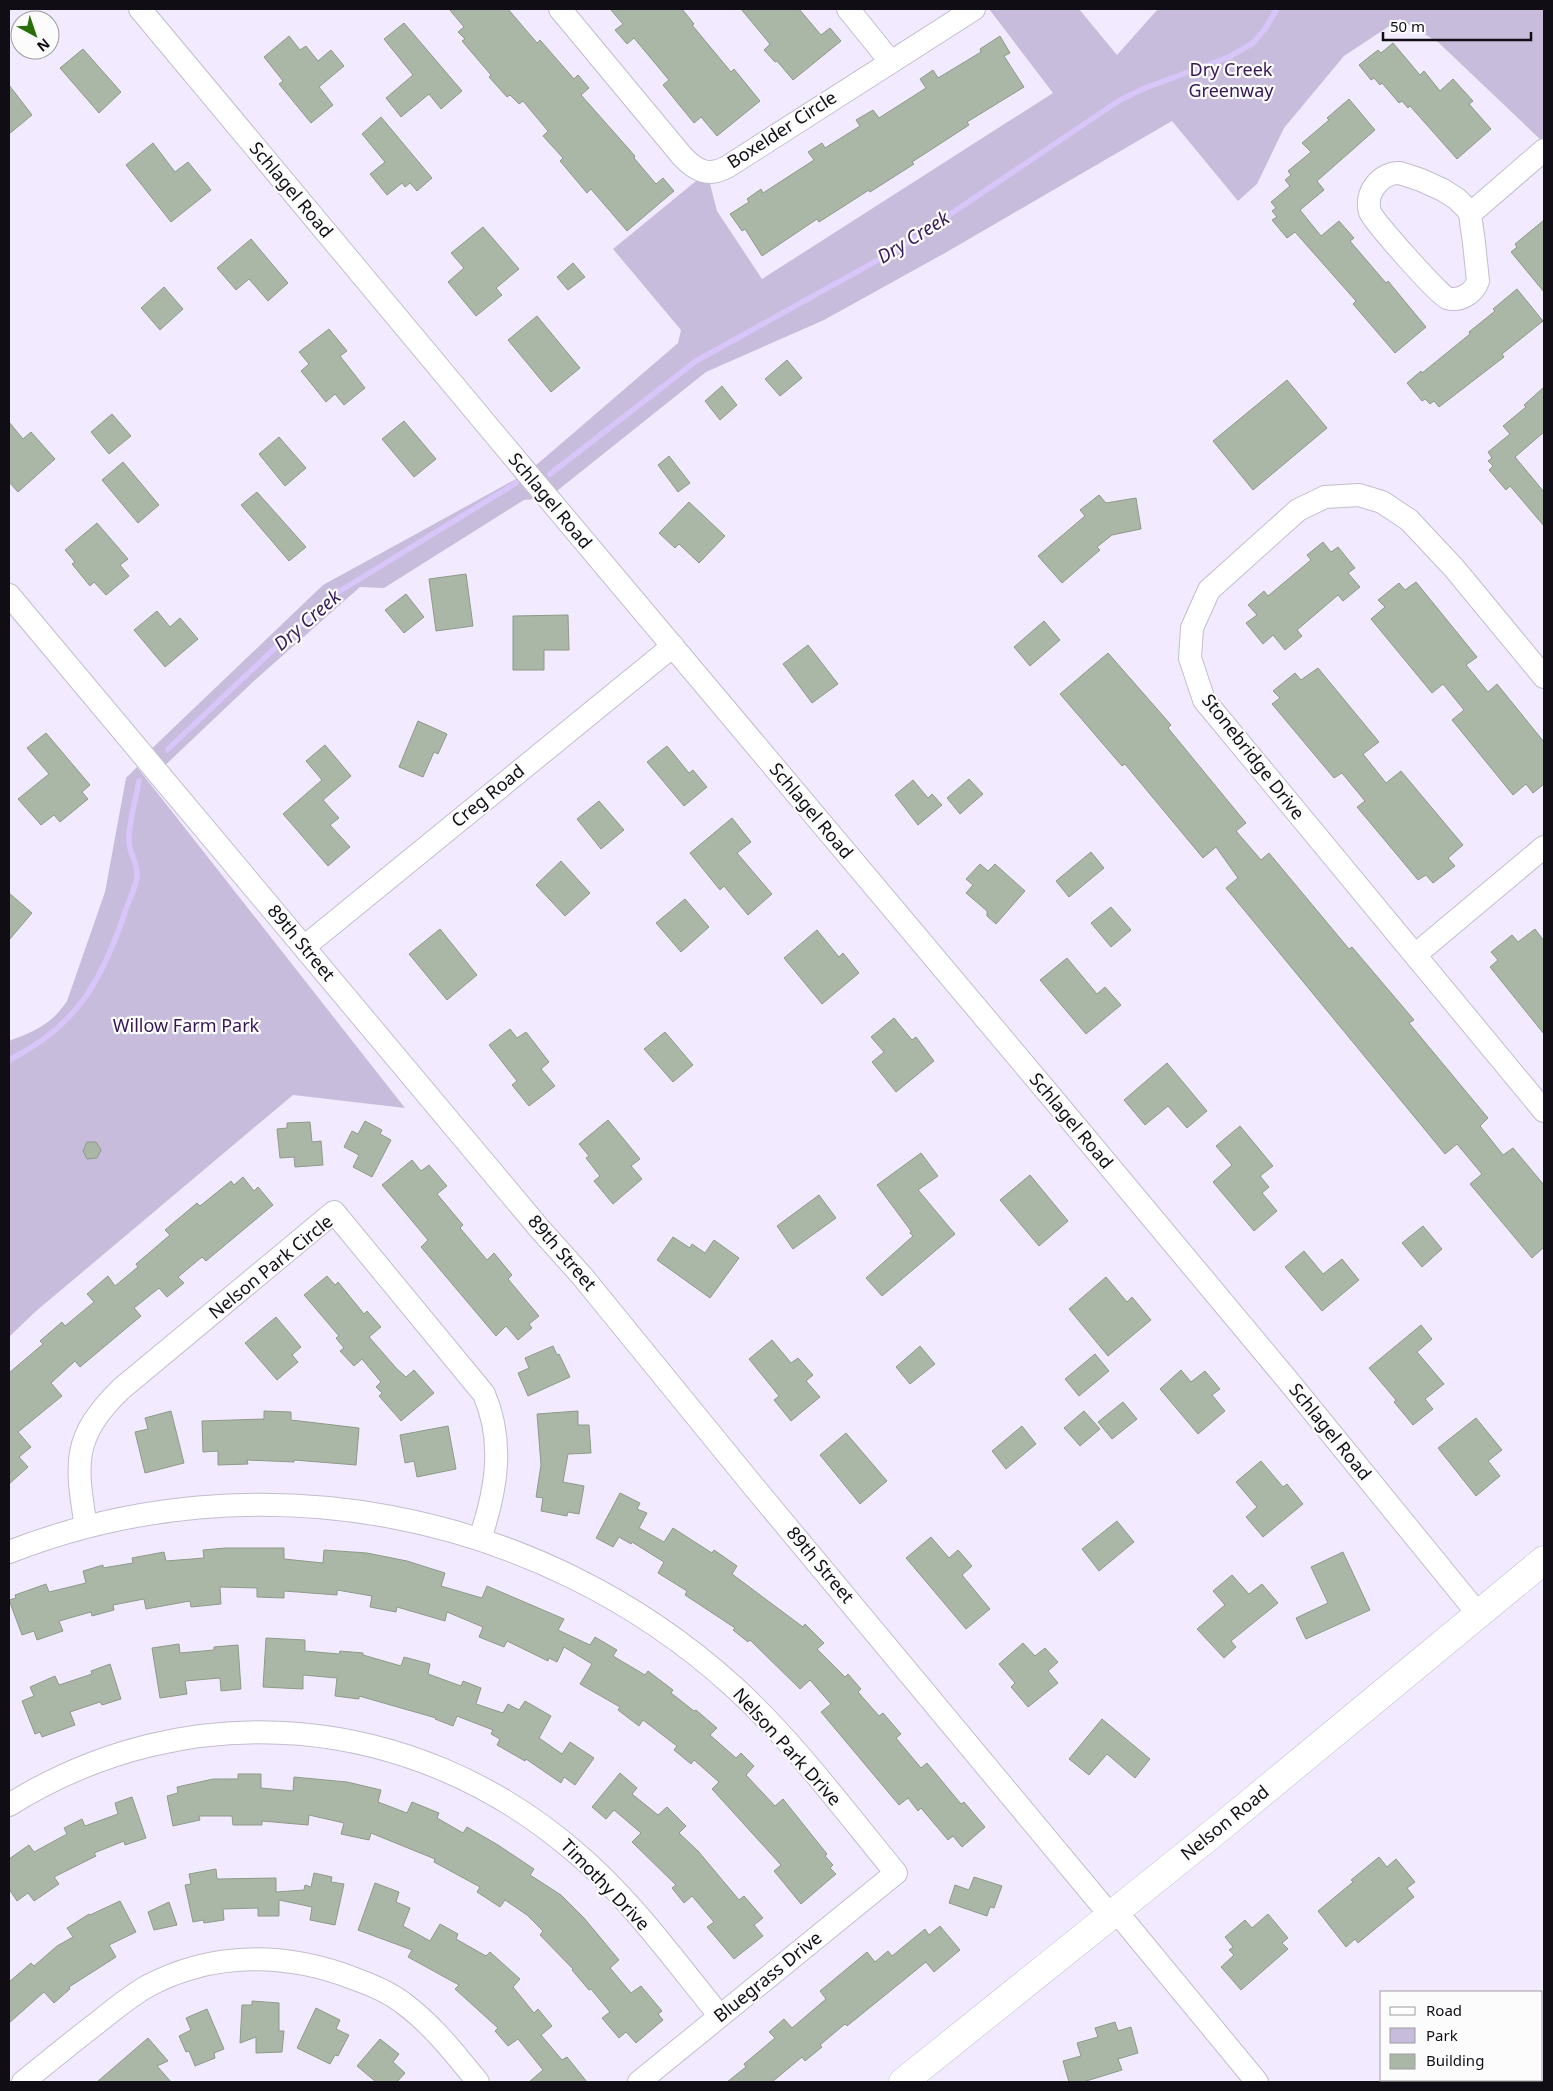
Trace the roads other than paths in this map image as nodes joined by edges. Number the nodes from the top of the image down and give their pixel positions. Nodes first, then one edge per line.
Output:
1 (140, 9) edge
2 (560, 9) edge
3 (848, 9) edge
4 (974, 9) edge
5 (890, 61) junction
6 (1544, 150) edge
7 (1470, 214) junction
8 (9, 595) edge
9 (673, 646) junction
10 (1544, 677) edge
11 (1544, 847) edge
12 (304, 947) junction
13 (1415, 955) junction
14 (1544, 1111) edge
15 (86, 1527) junction
16 (480, 1539) junction
17 (9, 1552) edge
18 (1544, 1560) edge
19 (1479, 1614) junction
20 (9, 1805) edge
21 (896, 1873) joint
22 (1113, 1913) junction
23 (720, 2016) junction
24 (23, 2082) edge
25 (478, 2082) edge
26 (639, 2082) edge
27 (903, 2082) edge
28 (1257, 2082) edge

1 - 9 street, Schlagel Road
2 - 5 street, Boxelder Circle
3 - 5 street
4 - 5 street, Boxelder Circle
6 - 7 street
7 - 7 street
8 - 12 street, 89th Street
9 - 12 street, Creg Road
9 - 19 street, Schlagel Road
10 - 13 street, Stonebridge Drive
11 - 13 street
12 - 22 street, 89th Street
13 - 14 street, Stonebridge Drive
15 - 16 street, Nelson Park Drive
15 - 16 street, Nelson Park Circle
15 - 17 street, Nelson Park Drive
16 - 21 street, Nelson Park Drive
18 - 19 main road, Nelson Road
19 - 22 main road, Nelson Road
20 - 23 street, Timothy Drive
21 - 23 street, Bluegrass Drive
22 - 27 main road, Nelson Road
22 - 28 street, 89th Street
23 - 26 street, Bluegrass Drive
24 - 25 street

